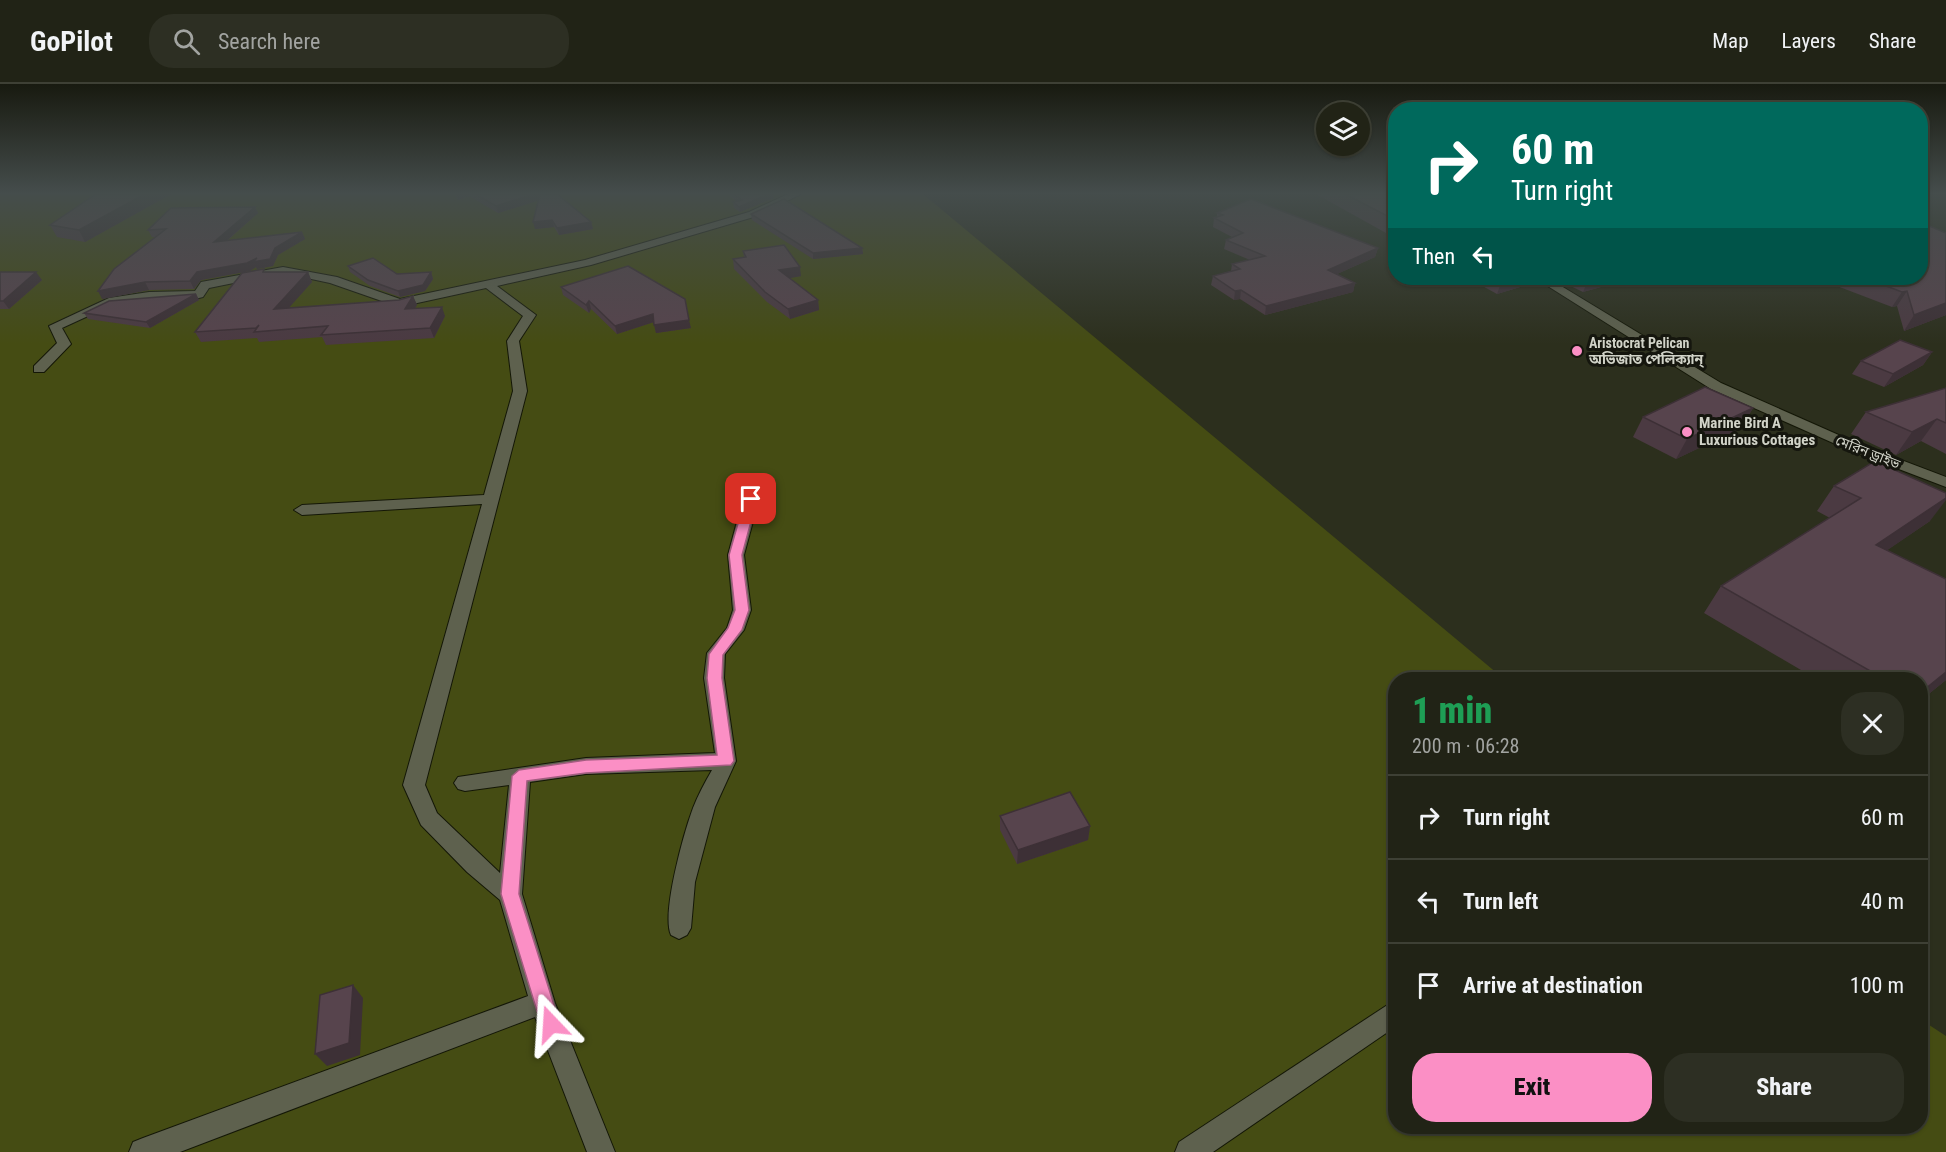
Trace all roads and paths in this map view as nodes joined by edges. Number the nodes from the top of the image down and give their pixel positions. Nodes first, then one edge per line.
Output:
1 (658, 244) edge
2 (1552, 285) edge
3 (490, 286) junction
4 (39, 369) dead end
5 (1946, 482) edge
6 (751, 499) dead end
7 (491, 500) junction
8 (302, 510) dead end
9 (726, 761) junction
10 (519, 776) junction
11 (465, 783) dead end
12 (510, 894) junction
13 (679, 928) dead end
14 (542, 1003) junction
15 (1388, 1017) edge
16 (143, 1152) edge
17 (601, 1152) edge
18 (1189, 1152) edge

1 - 3 street
2 - 5 street, মেরিন ড্রাইভ
3 - 4 street
3 - 7 street
6 - 9 street
7 - 8 street
7 - 12 street
9 - 10 street
9 - 13 street
10 - 11 street
10 - 12 street
12 - 14 street
14 - 16 street
14 - 17 street
15 - 18 street

